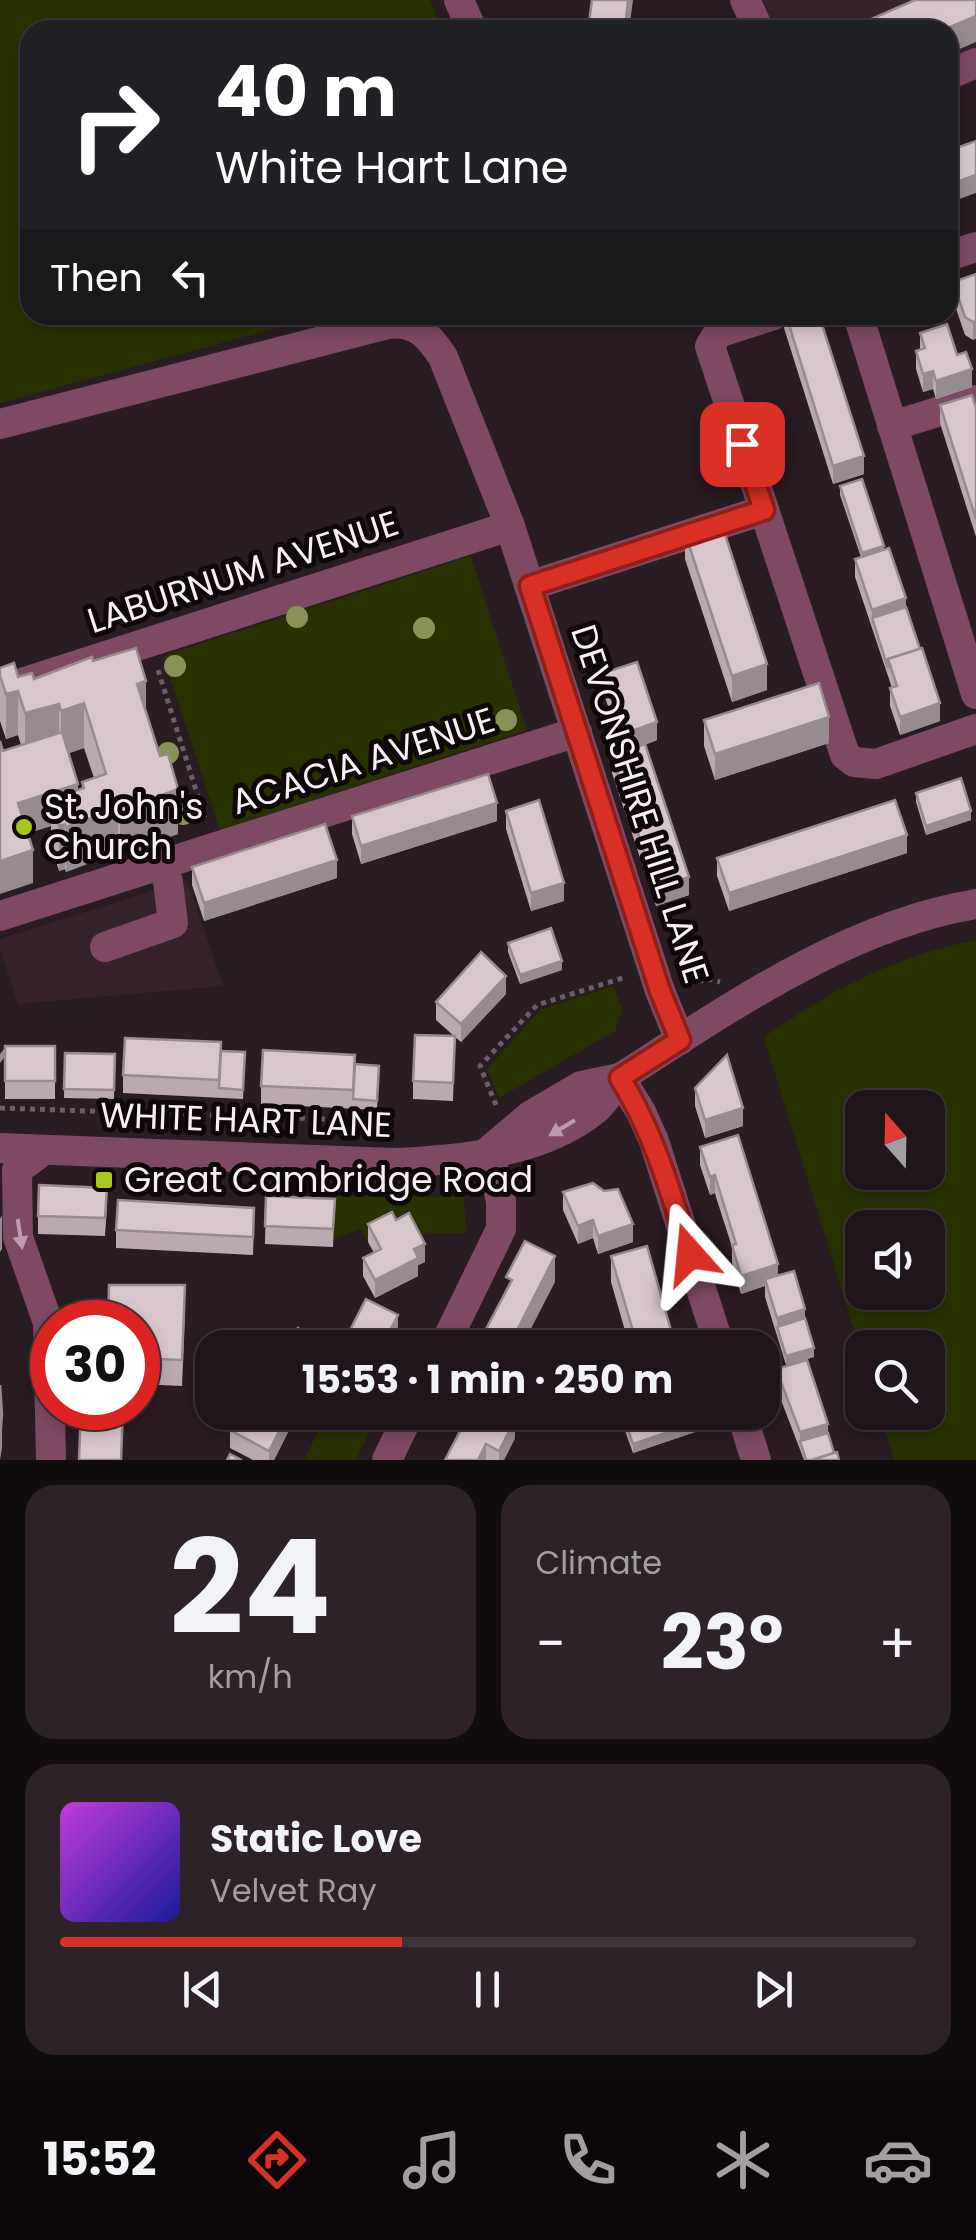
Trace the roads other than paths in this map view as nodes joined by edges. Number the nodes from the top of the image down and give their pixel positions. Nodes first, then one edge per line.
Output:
1 (388, 325) edge
2 (406, 325) edge
3 (738, 325) edge
4 (861, 325) edge
5 (712, 332) edge
6 (976, 400) edge
7 (0, 424) edge
8 (892, 426) junction
9 (764, 510) junction
10 (510, 526) junction
11 (530, 586) junction
12 (967, 636) edge
13 (0, 690) edge
14 (976, 694) edge
15 (577, 732) junction
16 (966, 732) edge
17 (162, 864) junction
18 (976, 904) edge
19 (0, 916) edge
20 (104, 947) dead end
21 (680, 1040) junction
22 (620, 1078) junction
23 (0, 1148) edge
24 (44, 1150) junction
25 (489, 1152) junction
26 (451, 1330) edge
27 (714, 1330) edge
28 (401, 1430) edge
29 (747, 1430) edge
30 (51, 1460) edge
31 (386, 1460) edge
32 (756, 1460) edge

1 - 7 street, DEVONSHIRE HILL LANE
2 - 10 street, DEVONSHIRE HILL LANE
3 - 5 street
4 - 8 street
5 - 9 street
6 - 8 street
8 - 12 street
9 - 11 street
9 - 16 street
10 - 11 street, DEVONSHIRE HILL LANE
10 - 13 street, LABURNUM AVENUE
11 - 15 street, DEVONSHIRE HILL LANE
12 - 14 street
15 - 17 street, ACACIA AVENUE
15 - 21 street, DEVONSHIRE HILL LANE
17 - 19 street, ACACIA AVENUE
17 - 20 street
18 - 21 street
21 - 22 street
22 - 25 street
22 - 27 street
23 - 24 street, WHITE HART LANE
24 - 25 street, WHITE HART LANE
24 -> 30 street
25 - 26 street
28 - 31 street
29 - 32 street

